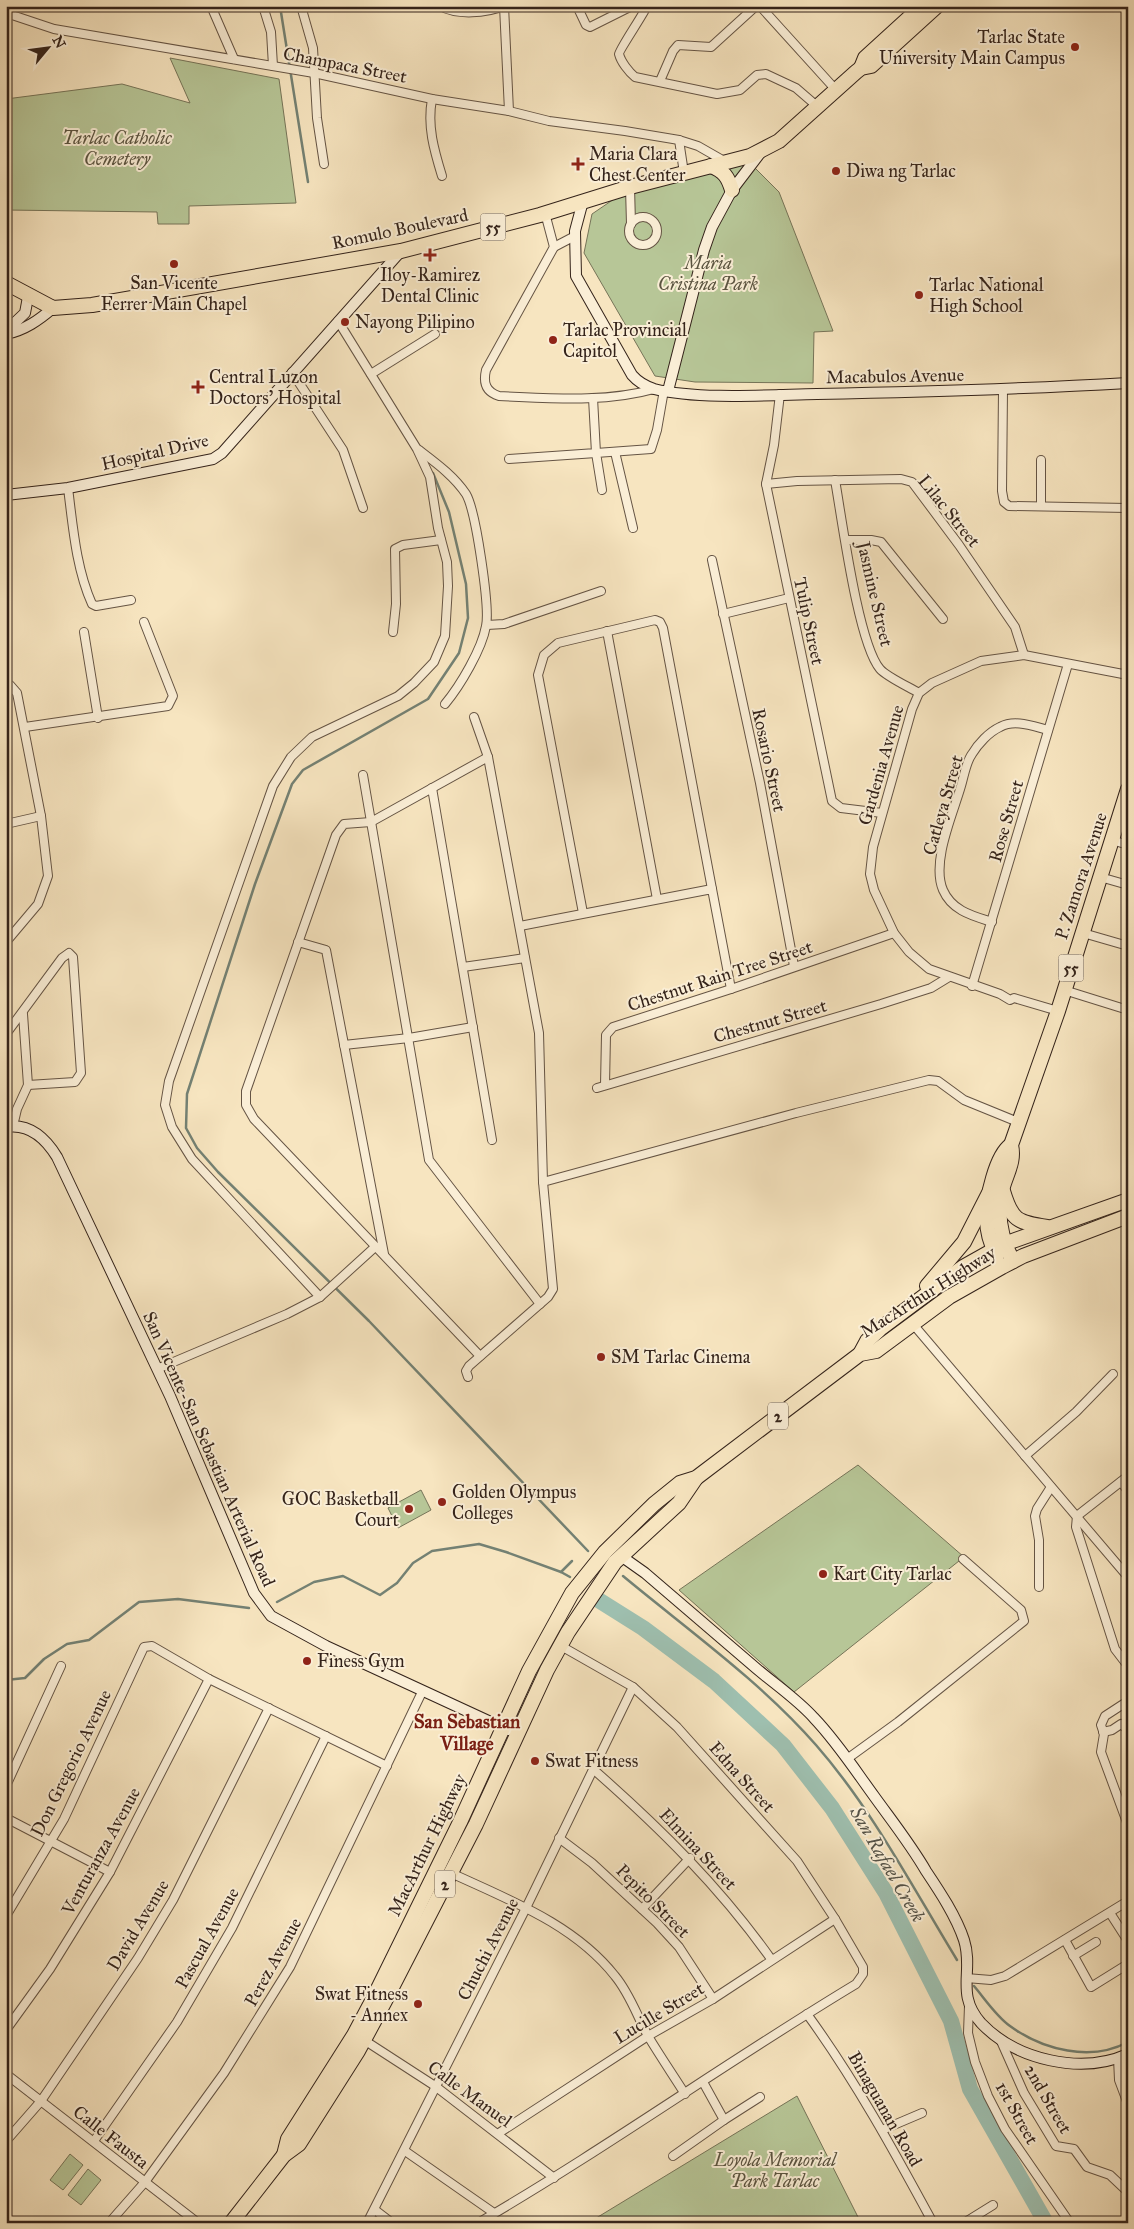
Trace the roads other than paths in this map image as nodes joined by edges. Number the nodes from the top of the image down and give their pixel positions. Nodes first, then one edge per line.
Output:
1 (211, 6) edge
2 (263, 6) edge
3 (301, 6) edge
4 (440, 6) edge
5 (504, 6) edge
6 (577, 6) edge
7 (632, 6) edge
8 (647, 6) edge
9 (758, 6) edge
10 (926, 8) edge
11 (6, 13) edge
12 (234, 60) junction
13 (275, 66) junction
14 (312, 73) junction
15 (660, 81) junction
16 (836, 90) junction
17 (432, 98) junction
18 (818, 107) junction
19 (509, 111) junction
20 (679, 140) junction
21 (760, 152) junction
22 (727, 163) junction
23 (324, 164) dead end
24 (711, 166) junction
25 (684, 174) junction
26 (442, 176) dead end
27 (630, 187) junction
28 (732, 190) junction
29 (583, 201) junction
30 (546, 214) junction
31 (631, 224) dead end
32 (575, 236) junction
33 (554, 247) junction
34 (401, 251) junction
35 (6, 283) edge
36 (28, 297) junction
37 (53, 308) junction
38 (338, 320) junction
39 (6, 332) edge
40 (435, 334) dead end
41 (292, 372) junction
42 (371, 374) junction
43 (1128, 383) edge
44 (662, 390) junction
45 (1003, 390) junction
46 (780, 394) junction
47 (593, 398) junction
48 (417, 449) junction
49 (615, 452) junction
50 (596, 453) junction
51 (509, 460) dead end
52 (1041, 460) dead end
53 (835, 480) junction
54 (766, 484) junction
55 (68, 488) junction
56 (602, 490) dead end
57 (6, 495) edge
58 (1041, 506) junction
59 (363, 508) dead end
60 (1128, 508) edge
61 (633, 528) dead end
62 (441, 540) junction
63 (846, 540) junction
64 (712, 560) dead end
65 (601, 591) dead end
66 (789, 598) junction
67 (131, 600) dead end
68 (723, 614) junction
69 (943, 619) dead end
70 (144, 622) dead end
71 (487, 625) junction
72 (607, 631) junction
73 (84, 632) dead end
74 (393, 632) dead end
75 (1024, 655) junction
76 (1068, 664) junction
77 (1128, 675) edge
78 (6, 686) edge
79 (919, 693) junction
80 (445, 704) dead end
81 (474, 717) dead end
82 (98, 718) junction
83 (25, 727) junction
84 (1048, 730) junction
85 (488, 757) junction
86 (363, 775) dead end
87 (432, 788) junction
88 (1128, 789) edge
89 (1125, 809) edge
90 (882, 814) junction
91 (41, 816) junction
92 (371, 822) junction
93 (6, 824) edge
94 (1112, 840) junction
95 (1128, 845) edge
96 (1100, 877) junction
97 (1128, 885) edge
98 (712, 889) junction
99 (657, 899) junction
100 (583, 913) junction
101 (992, 922) junction
102 (520, 926) junction
103 (894, 933) junction
104 (1083, 933) junction
105 (6, 942) edge
106 (298, 942) junction
107 (1128, 946) edge
108 (525, 958) junction
109 (794, 966) junction
110 (463, 967) junction
111 (949, 977) junction
112 (972, 986) junction
113 (731, 989) junction
114 (1064, 990) junction
115 (1128, 1010) edge
116 (1058, 1011) junction
117 (23, 1014) junction
118 (473, 1027) junction
119 (6, 1034) edge
120 (409, 1038) junction
121 (344, 1045) junction
122 (28, 1085) junction
123 (601, 1086) joint
124 (1018, 1122) junction
125 (10, 1126) edge
126 (492, 1140) dead end
127 (542, 1182) junction
128 (996, 1190) junction
129 (1128, 1200) edge
130 (1128, 1216) edge
131 (1050, 1227) junction
132 (375, 1247) junction
133 (999, 1247) junction
134 (384, 1254) junction
135 (1007, 1264) junction
136 (322, 1295) junction
137 (913, 1302) junction
138 (540, 1304) junction
139 (912, 1323) junction
140 (860, 1354) junction
141 (480, 1356) junction
142 (157, 1369) junction
143 (1113, 1374) dead end
144 (468, 1377) dead end
145 (1025, 1456) junction
146 (1128, 1476) edge
147 (696, 1478) junction
148 (1121, 1482) junction
149 (1051, 1487) junction
150 (1128, 1491) edge
151 (1077, 1516) junction
152 (621, 1556) junction
153 (963, 1559) dead end
154 (1128, 1577) edge
155 (1039, 1587) dead end
156 (560, 1646) junction
157 (61, 1666) dead end
158 (1128, 1666) edge
159 (209, 1679) junction
160 (634, 1687) junction
161 (422, 1692) junction
162 (1128, 1702) edge
163 (269, 1708) junction
164 (503, 1727) junction
165 (1128, 1730) edge
166 (1103, 1732) junction
167 (518, 1734) junction
168 (326, 1736) junction
169 (847, 1759) junction
170 (387, 1766) junction
171 (593, 1769) junction
172 (6, 1786) edge
173 (6, 1818) edge
174 (1128, 1824) edge
175 (559, 1838) junction
176 (51, 1841) junction
177 (690, 1858) junction
178 (110, 1872) junction
179 (451, 1873) junction
180 (1128, 1902) edge
181 (526, 1908) junction
182 (642, 1909) junction
183 (1110, 1912) junction
184 (6, 1916) edge
185 (835, 1919) junction
186 (1065, 1940) junction
187 (1128, 1941) edge
188 (1096, 1942) dead end
189 (1073, 1956) junction
190 (771, 1959) junction
191 (1128, 1964) edge
192 (966, 1978) junction
193 (713, 1999) junction
194 (969, 2006) junction
195 (807, 2014) junction
196 (6, 2030) edge
197 (648, 2036) junction
198 (1000, 2039) junction
199 (364, 2040) junction
200 (1128, 2054) edge
201 (1118, 2058) junction
202 (6, 2074) edge
203 (703, 2082) junction
204 (435, 2086) junction
205 (685, 2094) junction
206 (760, 2097) dead end
207 (41, 2101) junction
208 (1128, 2104) edge
209 (922, 2113) dead end
210 (724, 2120) junction
211 (882, 2130) junction
212 (499, 2133) junction
213 (6, 2141) edge
214 (94, 2141) junction
215 (405, 2150) junction
216 (284, 2155) junction
217 (673, 2156) dead end
218 (554, 2178) junction
219 (145, 2182) junction
220 (1128, 2192) edge
221 (993, 2205) dead end
222 (375, 2210) junction
223 (494, 2213) junction
224 (109, 2223) edge
225 (198, 2223) edge
226 (231, 2223) edge
227 (368, 2223) edge
228 (392, 2223) edge
229 (478, 2223) edge
230 (932, 2223) edge
231 (964, 2223) edge
232 (1070, 2223) edge

1 - 12 street
2 - 13 street
3 - 14 street
4 - 5 street
5 - 19 street
6 - 7 street
8 - 15 street
9 - 15 street
9 - 16 street
10 - 16 highway, Romulo Boulevard / 55
11 - 12 street, Champaca Street
12 - 13 street, Champaca Street
13 - 14 street, Champaca Street
14 - 17 street, Champaca Street
14 - 23 street
15 - 18 street
16 - 18 highway, Romulo Boulevard / 55
17 - 19 street, Champaca Street
17 - 26 street
18 - 21 highway, Romulo Boulevard / 55
19 - 20 street, Champaca Street
20 - 22 street, Champaca Street
20 - 25 street
21 - 22 highway, Romulo Boulevard / 55
21 - 28 street
22 - 24 highway, Romulo Boulevard / 55
24 - 25 highway, Romulo Boulevard / 55
24 - 28 highway
25 - 27 highway, Romulo Boulevard / 55
27 - 29 highway, Romulo Boulevard / 55
27 - 31 street
28 - 44 street
29 - 30 highway, Romulo Boulevard / 55
29 - 32 street
30 - 33 street
30 - 34 highway, Romulo Boulevard / 55
32 - 33 street
32 - 44 street
33 - 47 street
34 - 37 highway, Romulo Boulevard / 55
34 - 38 street, Hospital Drive
35 - 36 highway, Romulo Boulevard / 55
36 - 37 highway, Romulo Boulevard / 55
36 - 39 street
37 - 39 street
38 - 41 street, Hospital Drive
38 - 42 street
40 - 42 street
41 - 55 street, Hospital Drive
41 - 59 street
42 - 48 street
43 - 45 street, Macabulos Avenue
44 - 46 street, Macabulos Avenue
44 - 47 street
44 - 49 street
45 - 46 street, Macabulos Avenue
45 - 58 street
46 - 54 street, Tulip Street
47 - 50 street
48 - 62 street
48 - 71 street
49 - 50 street
49 - 61 street
50 - 51 street
50 - 56 street
52 - 58 street
53 - 54 street, Lilac Street
53 - 63 street, Jasmine Street
53 - 75 street, Lilac Street
54 - 66 street, Tulip Street
55 - 57 street, Hospital Drive
55 - 67 street
58 - 60 street
62 - 74 street
62 - 136 street
63 - 69 street
63 - 79 street, Jasmine Street
64 - 68 street, Rosario Street
65 - 71 street
66 - 68 street
66 - 90 street, Tulip Street
68 - 109 street, Rosario Street
70 - 82 street
71 - 80 street
72 - 98 street
72 - 99 street
72 - 100 street
73 - 82 street
75 - 76 street, Gardenia Avenue
75 - 79 street, Gardenia Avenue
76 - 77 street, Gardenia Avenue
76 - 84 street, Rose Street
78 - 83 street
79 - 90 street, Gardenia Avenue
81 - 85 street
82 - 83 street
83 - 91 street
84 - 101 street, Rose Street
84 - 101 street, Catleya Street
85 - 87 street
85 - 102 street
86 - 92 street
87 - 92 street
87 - 110 street
88 - 89 highway, P. Zamora Avenue / 55
89 - 94 highway, P. Zamora Avenue / 55
90 - 103 street, Gardenia Avenue
91 - 93 street
91 - 105 street
92 - 106 street
92 - 120 street
94 - 95 street
94 - 96 highway, P. Zamora Avenue / 55
96 - 97 street
96 - 104 highway, P. Zamora Avenue / 55
98 - 99 street
98 - 113 street
99 - 100 street
100 - 102 street
101 - 112 street, Rose Street
102 - 108 street
103 - 109 street, Chestnut Rain Tree Street
103 - 111 street, Gardenia Avenue
104 - 107 street
104 - 114 highway, P. Zamora Avenue / 55
106 - 121 street
106 - 132 street
108 - 110 street
108 - 127 street
109 - 113 street, Chestnut Rain Tree Street
110 - 118 street
111 - 112 street, Gardenia Avenue
111 - 123 street, Chestnut Street
112 - 116 street, Gardenia Avenue
113 - 123 street, Chestnut Rain Tree Street
114 - 115 street
114 - 116 highway, P. Zamora Avenue / 55
116 - 124 highway, P. Zamora Avenue / 55
117 - 119 street
117 - 122 street
117 - 122 street
118 - 120 street
118 - 126 street
120 - 121 street
120 - 138 street
121 - 134 street
122 - 125 street
124 - 127 street
124 - 128 highway, P. Zamora Avenue / 55
125 - 142 street, San Vicente-San Sebastian Arterial Road
127 - 138 street
128 - 131 highway
128 - 133 highway, P. Zamora Avenue / 55
128 - 137 highway
129 - 131 highway, MacArthur Highway / 2
130 - 135 highway, MacArthur Highway / 2
131 - 133 highway, MacArthur Highway / 2
132 - 134 street
132 - 136 street
133 - 135 highway, P. Zamora Avenue / 55
133 - 137 highway, MacArthur Highway / 2
134 - 141 street
135 - 139 highway, MacArthur Highway / 2
136 - 142 street
137 - 140 highway, MacArthur Highway / 2
138 - 141 street
139 - 140 highway, MacArthur Highway / 2
139 - 145 street
140 - 147 highway, MacArthur Highway / 2
141 - 144 street
142 - 161 street, San Vicente-San Sebastian Arterial Road
143 - 145 street
145 - 149 street
146 - 148 street
147 - 152 highway, MacArthur Highway / 2
147 - 164 highway, MacArthur Highway / 2
148 - 150 street
148 - 151 street
149 - 151 street
149 - 155 street
151 - 154 street
151 - 158 street
152 - 156 highway, MacArthur Highway / 2
152 - 169 street
153 - 169 street
156 - 160 street, Edna Street
156 - 167 highway, MacArthur Highway / 2
157 - 172 street
159 - 163 street
159 - 176 street, Don Gregorio Avenue
159 - 178 street, Venturanza Avenue
160 - 171 street, Chuchi Avenue
160 - 185 street, Edna Street
161 - 164 street, San Vicente-San Sebastian Arterial Road
161 - 170 street, Perez Avenue
162 - 166 street
163 - 168 street
163 - 207 street, David Avenue
164 - 167 street, San Vicente-San Sebastian Arterial Road
164 - 216 highway, MacArthur Highway / 2
165 - 166 street
166 - 174 street
167 - 179 highway, MacArthur Highway / 2
168 - 170 street
168 - 214 street, Pascual Avenue
169 - 192 street
170 - 219 street, Perez Avenue
171 - 175 street, Chuchi Avenue
171 - 177 street, Elmina Street
173 - 176 street
175 - 181 street, Chuchi Avenue
175 - 182 street, Pepito Street
176 - 178 street
176 - 184 street, Don Gregorio Avenue
177 - 182 street
177 - 190 street, Elmina Street
178 - 196 street, Venturanza Avenue
179 - 181 street
179 - 199 highway, MacArthur Highway / 2
180 - 183 street
181 - 197 street
181 - 204 street, Chuchi Avenue
182 - 193 street, Pepito Street
183 - 186 street
183 - 187 street
185 - 190 street, Lucille Street
185 - 195 street, Edna Street
186 - 189 street
186 - 192 street
188 - 189 street
189 - 191 street
190 - 193 street, Lucille Street
192 - 194 street
193 - 197 street, Lucille Street
194 - 198 street
194 - 232 street, 1st Street
195 - 203 street
195 - 211 street, Binaguanan Road
197 - 205 street
197 - 212 street, Lucille Street
198 - 201 street
198 - 220 street, 2nd Street
199 - 204 street, Calle Manuel
199 - 216 highway, MacArthur Highway / 2
200 - 201 street
201 - 208 street
202 - 207 street, Calle Fausta
203 - 205 street
203 - 210 street
204 - 212 street, Calle Manuel
204 - 215 street, Chuchi Avenue
205 - 218 street
206 - 210 street
207 - 213 street, David Avenue
207 - 214 street, Calle Fausta
209 - 211 street
210 - 217 street
211 - 230 street, Binaguanan Road
212 - 218 street, Calle Manuel
214 - 219 street, Calle Fausta
215 - 222 street, Chuchi Avenue
215 - 223 street
216 - 226 highway, MacArthur Highway / 2
218 - 223 street
219 - 224 street, Perez Avenue
219 - 225 street, Calle Fausta
221 - 231 street
222 - 227 street, Chuchi Avenue
222 - 228 street
223 - 229 street

